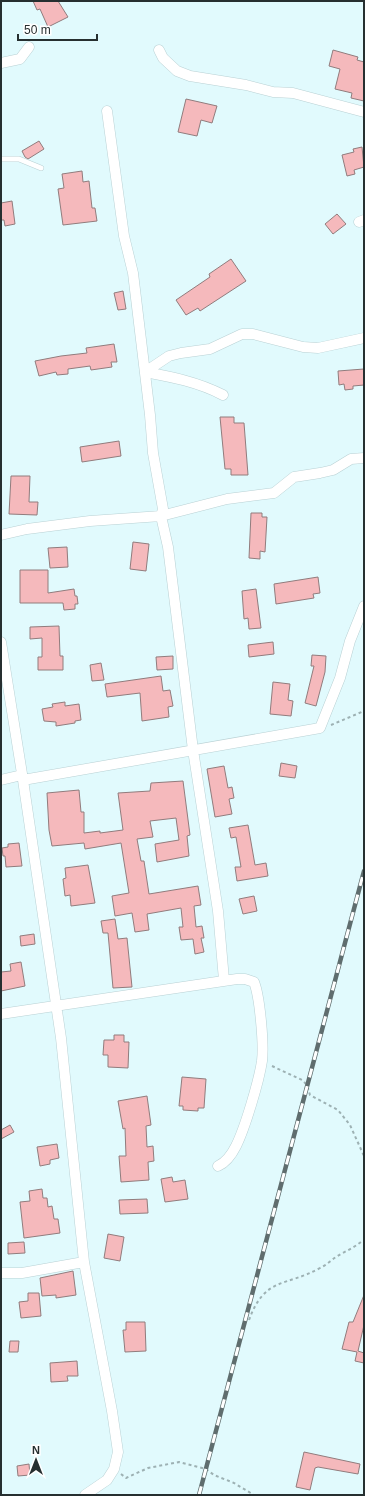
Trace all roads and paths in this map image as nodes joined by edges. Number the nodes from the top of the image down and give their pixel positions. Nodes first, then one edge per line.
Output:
1 (29, 47) dead end
2 (159, 50) dead end
3 (1, 63) edge
4 (107, 111) dead end
5 (364, 112) edge
6 (1, 159) edge
7 (41, 168) dead end
8 (364, 338) edge
9 (145, 372) junction
10 (223, 395) dead end
11 (364, 458) edge
12 (161, 516) junction
13 (1, 535) edge
14 (364, 606) edge
15 (1, 642) edge
16 (364, 712) edge
17 (320, 728) junction
18 (192, 750) junction
19 (23, 777) junction
20 (1, 780) edge
21 (224, 980) junction
22 (56, 1005) junction
23 (1, 1014) edge
24 (262, 1061) junction
25 (364, 1156) edge
26 (218, 1166) dead end
27 (364, 1242) edge
28 (84, 1262) junction
29 (1, 1273) edge
30 (249, 1320) dead end
31 (114, 1469) junction
32 (85, 1495) edge
33 (254, 1495) edge

1 - 3 street
2 - 5 street
4 - 9 street
6 - 7 lane
8 - 9 street
9 - 10 street
9 - 12 street
11 - 12 street
12 - 13 street
12 - 18 street
14 - 17 street
15 - 19 street
16 - 17 path
17 - 18 street
18 - 19 street
18 - 21 street
19 - 20 street
19 - 22 street
21 - 22 street
21 - 24 street
22 - 23 street
22 - 28 street
24 - 25 path
24 - 26 street
27 - 30 path
28 - 29 street
28 - 31 street
31 - 32 street
31 - 33 path

